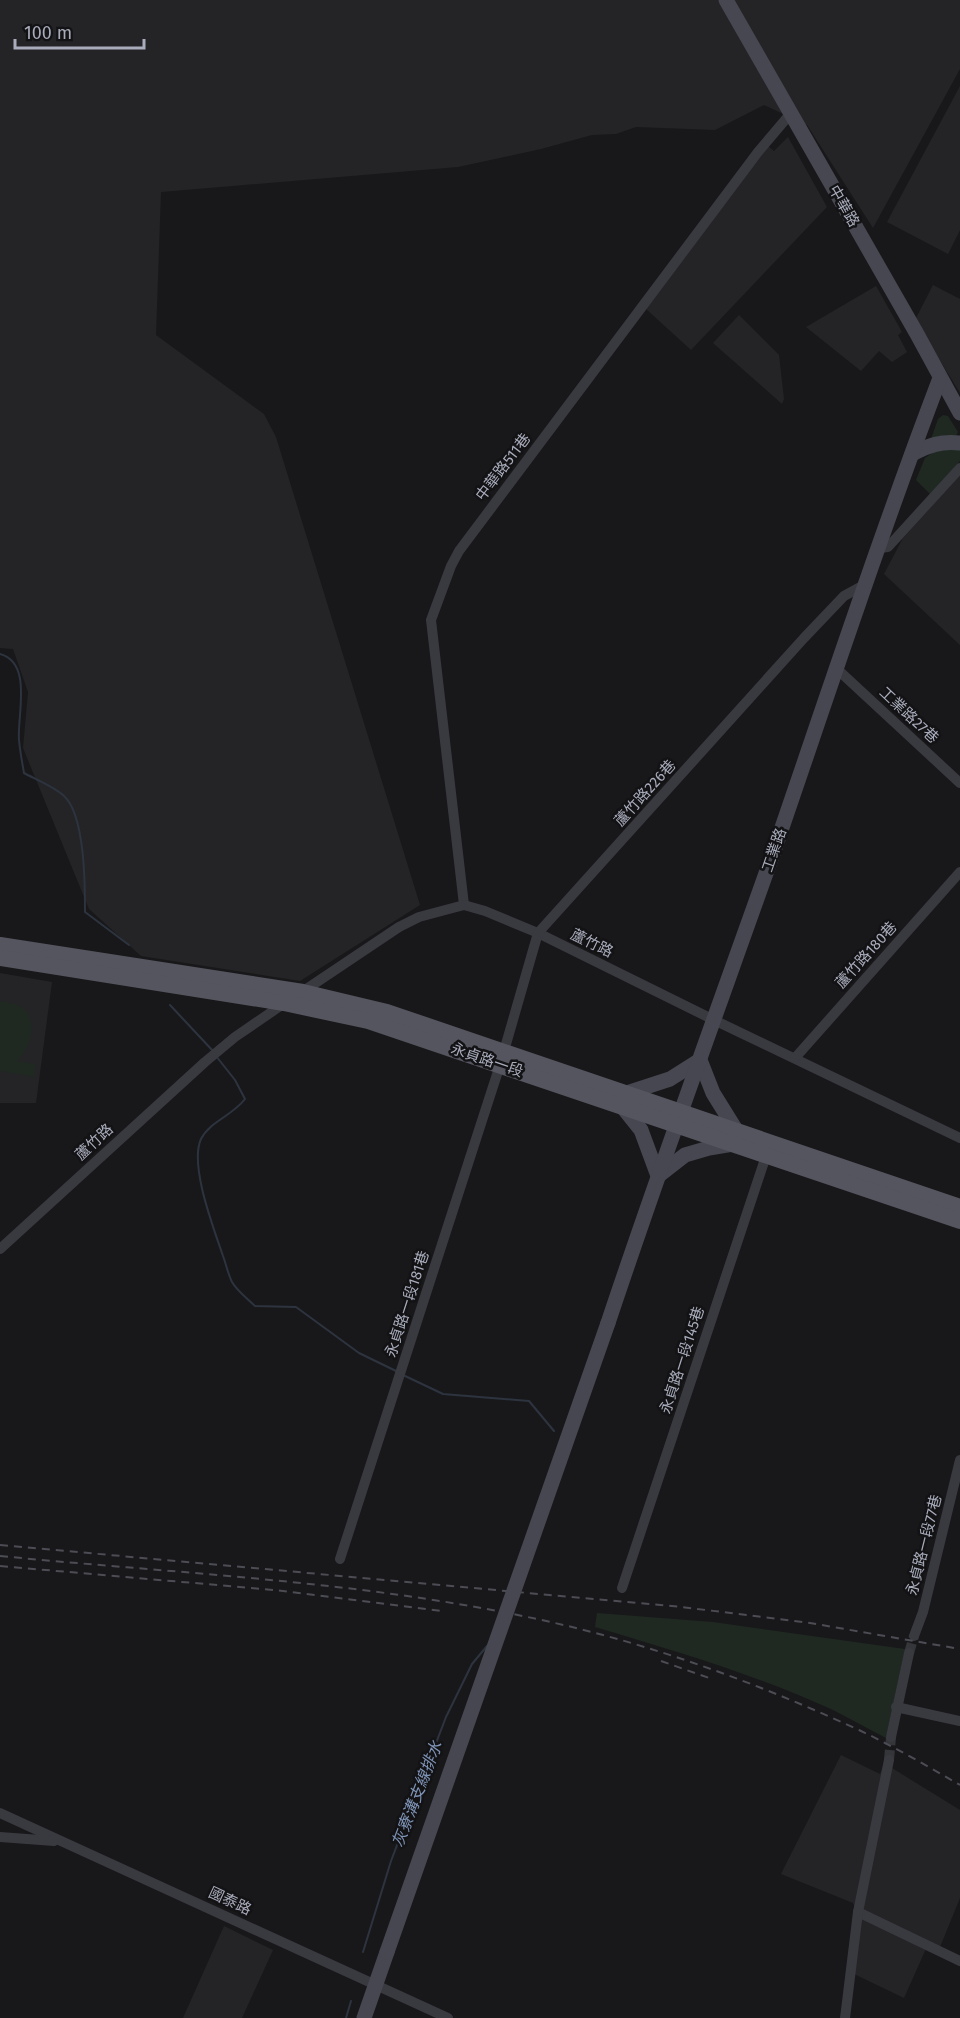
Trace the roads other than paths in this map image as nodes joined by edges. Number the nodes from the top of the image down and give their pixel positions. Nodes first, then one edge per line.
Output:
1 (726, 0) edge
2 (791, 113) junction
3 (940, 378) junction
4 (960, 413) edge
5 (960, 443) edge
6 (912, 454) junction
7 (960, 468) edge
8 (879, 548) junction
9 (866, 584) junction
10 (837, 669) junction
11 (960, 783) edge
12 (960, 872) edge
13 (464, 905) junction
14 (538, 933) junction
15 (0, 945) edge
16 (0, 958) edge
17 (303, 992) junction
18 (284, 1003) junction
19 (714, 1020) junction
20 (502, 1058) junction
21 (795, 1058) junction
22 (700, 1060) junction
23 (624, 1099) junction
24 (678, 1118) junction
25 (735, 1137) junction
26 (960, 1138) edge
27 (769, 1148) junction
28 (658, 1176) junction
29 (960, 1207) edge
30 (960, 1221) edge
31 (0, 1249) edge
32 (960, 1460) edge
33 (340, 1559) dead end
34 (622, 1588) dead end
35 (914, 1636) tunnel mouth
36 (909, 1653) tunnel mouth
37 (896, 1707) junction
38 (960, 1721) edge
39 (891, 1737) tunnel mouth
40 (889, 1760) tunnel mouth
41 (0, 1814) edge
42 (0, 1837) edge
43 (60, 1842) junction
44 (858, 1912) junction
45 (960, 1961) edge
46 (375, 1985) junction
47 (364, 2018) edge
48 (448, 2018) edge
49 (845, 2018) edge

1 - 2 street, 中華路
2 - 3 street, 中華路
2 - 13 street, 中華路511巷
3 - 4 street, 中華路
3 - 6 street, 工業路
5 - 6 street
6 - 8 street, 工業路
7 - 8 street
8 - 9 street, 工業路
9 - 10 street, 工業路
9 - 14 street, 蘆竹路226巷
10 - 11 street, 工業路27巷
10 - 19 street, 工業路
12 - 21 street, 蘆竹路180巷
13 - 14 street, 蘆竹路
13 - 17 street
14 - 19 street, 蘆竹路
14 - 20 street, 蘆竹路226巷
15 - 17 main road, 永貞路一段
16 - 18 main road, 永貞路一段
17 - 18 street
17 - 20 main road, 永貞路一段
18 - 20 main road, 永貞路一段
18 - 31 street, 蘆竹路
19 - 21 street, 蘆竹路
19 - 22 street, 工業路
20 - 23 main road, 永貞路一段
20 - 33 street, 永貞路一段181巷
21 - 26 street, 蘆竹路
22 - 23 street
22 - 24 street, 工業路
22 - 25 street
23 - 24 main road, 永貞路一段
23 - 28 street
24 - 25 main road, 永貞路一段
24 - 28 street, 工業路
25 - 27 main road, 永貞路一段
25 - 28 street
27 - 29 main road, 永貞路一段
27 - 30 main road, 永貞路一段
27 - 34 street, 永貞路一段145巷
28 - 46 street, 工業路, bridge
32 - 35 street, 永貞路一段77巷
36 - 37 street
37 - 38 street
37 - 39 street
40 - 44 street
41 - 43 street, 國泰路
42 - 43 street
43 - 46 street, 國泰路
44 - 45 street
44 - 49 street
46 - 47 street, 工業路
46 - 48 street, 國泰路

